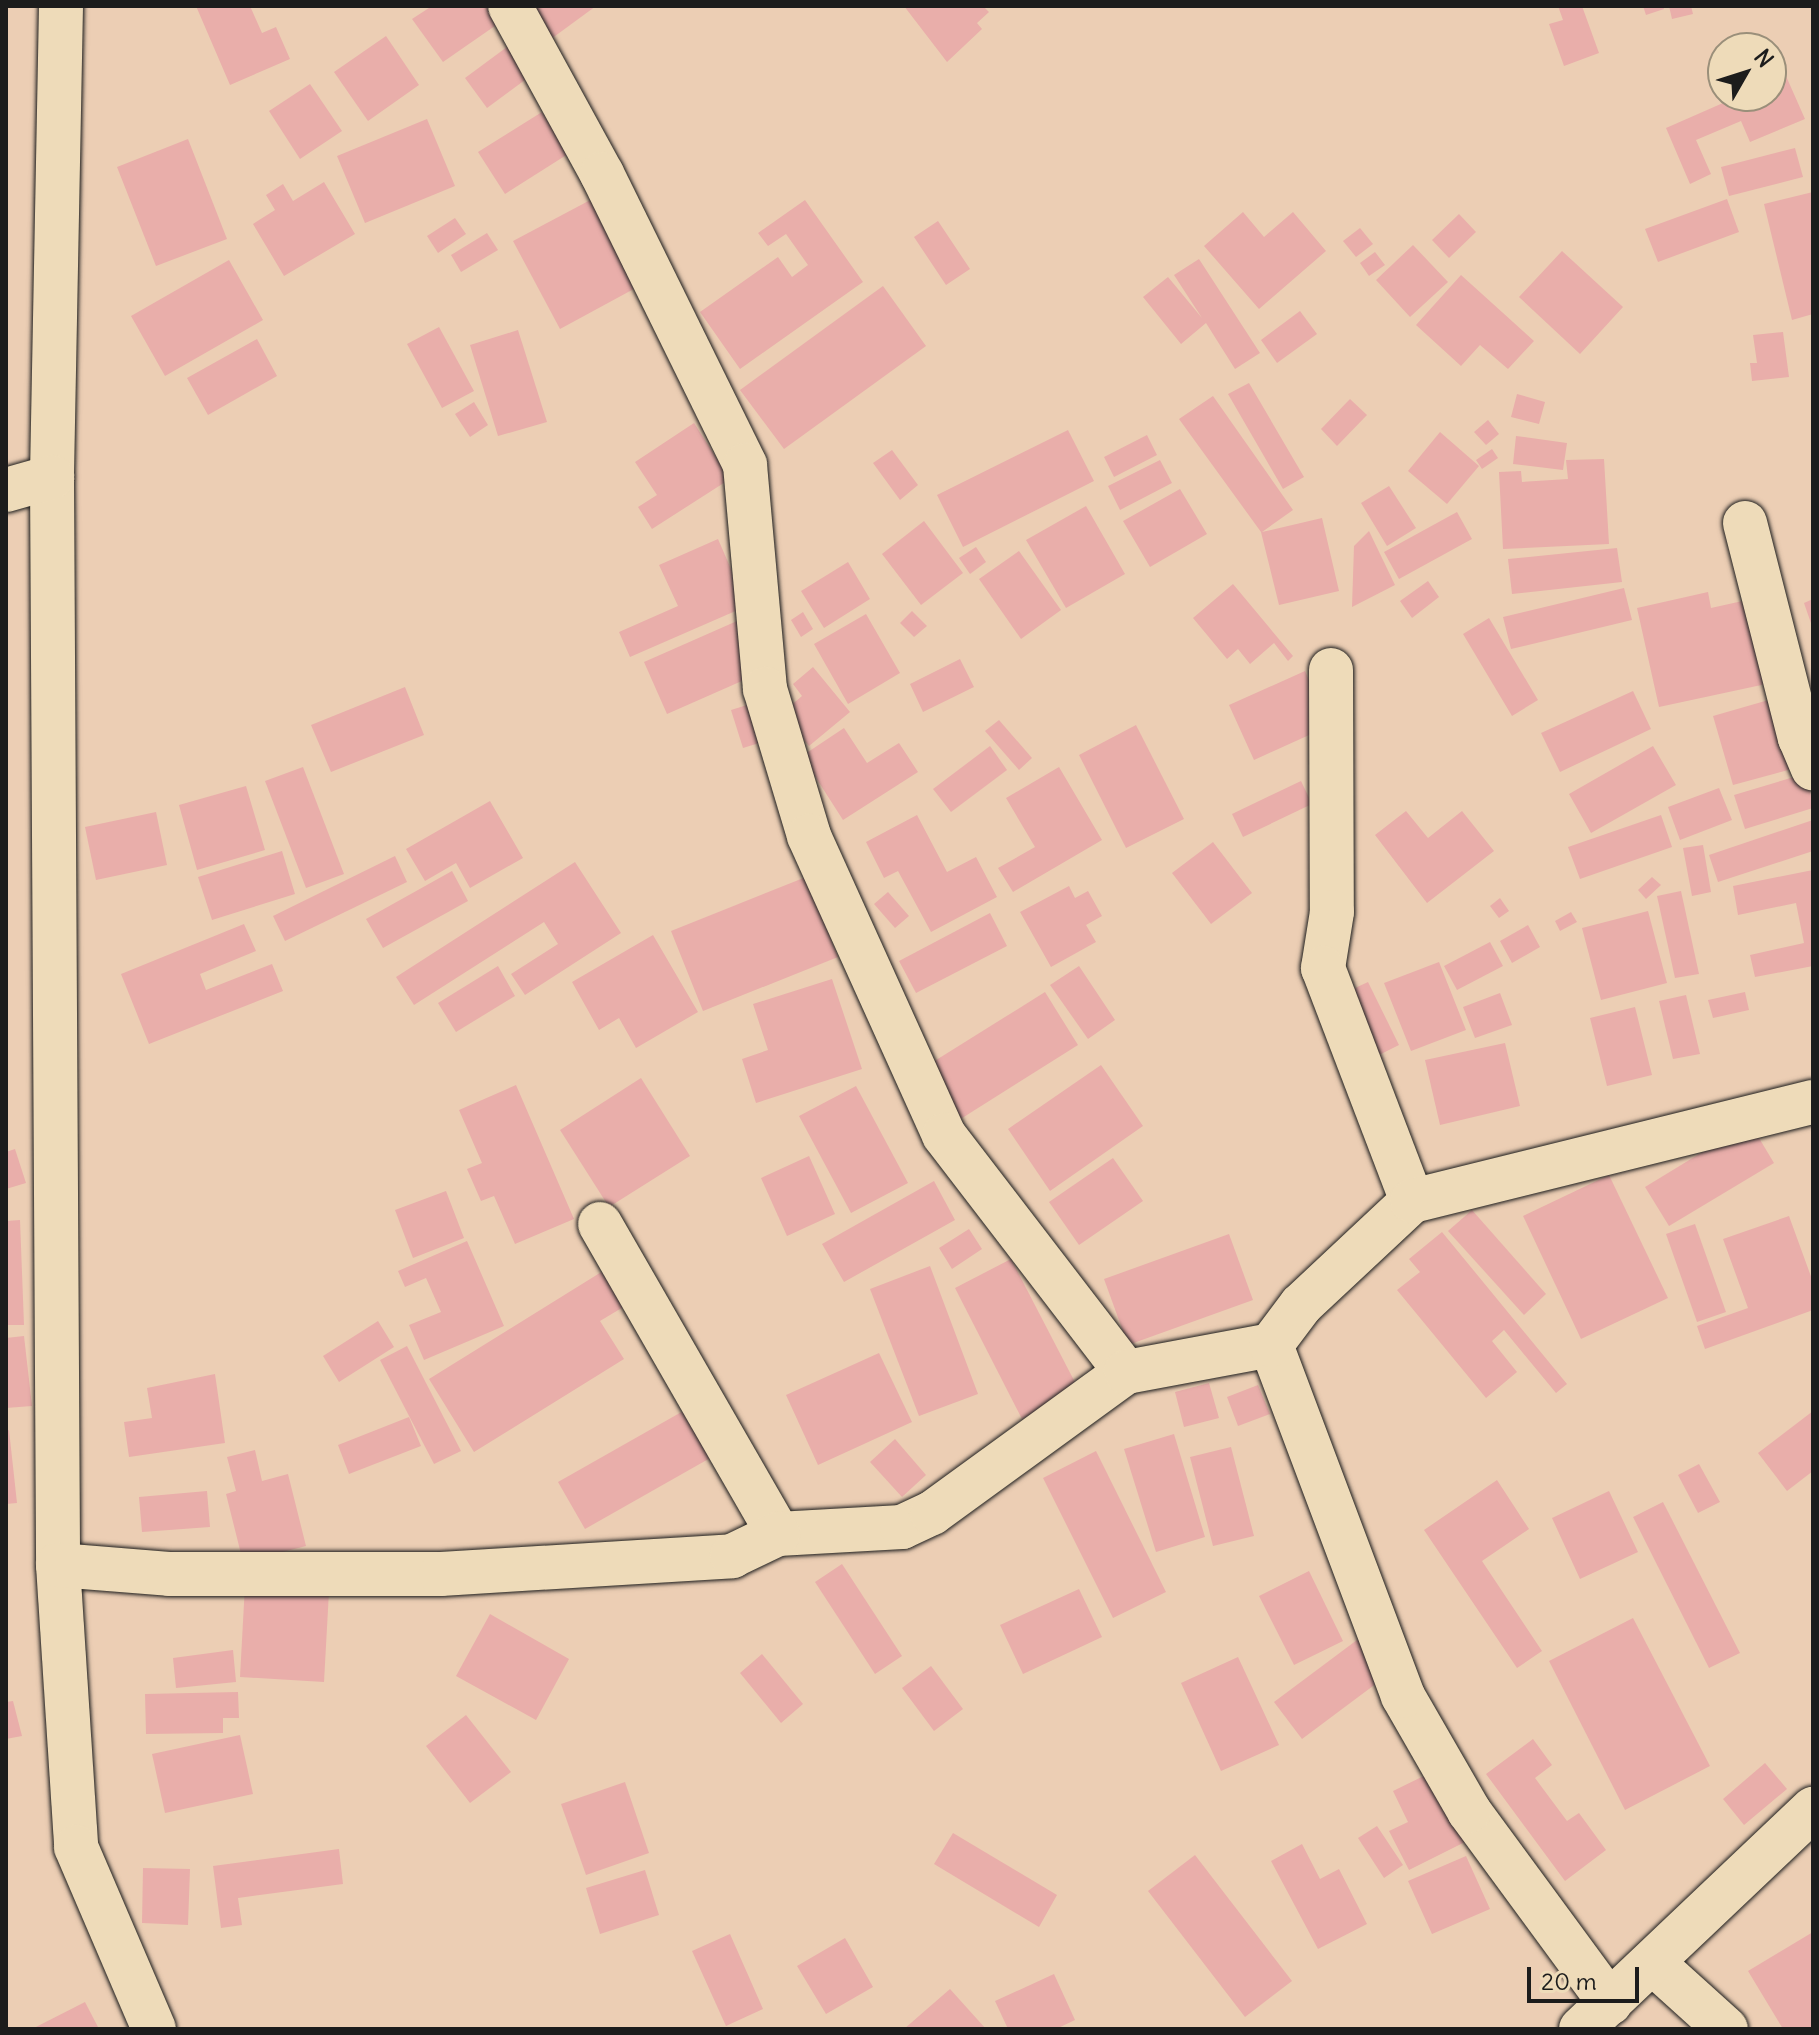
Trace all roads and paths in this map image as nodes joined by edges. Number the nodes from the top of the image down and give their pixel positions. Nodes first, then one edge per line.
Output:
1 (61, 6) edge
2 (510, 6) edge
3 (52, 477) junction
4 (6, 490) edge
5 (1745, 523) dead end
6 (1331, 670) dead end
7 (1813, 768) edge
8 (1813, 1102) edge
9 (1412, 1201) junction
10 (600, 1224) dead end
11 (1271, 1345) junction
12 (1126, 1372) junction
13 (778, 1534) junction
14 (58, 1565) junction
15 (1813, 1809) edge
16 (1654, 1964) junction
17 (1596, 2016) edge
18 (154, 2029) edge
19 (1726, 2029) edge

1 - 3 street
2 - 12 street
3 - 4 street
3 - 14 street
5 - 7 street
6 - 9 street
8 - 9 street
9 - 11 street
10 - 13 street
11 - 12 street
11 - 17 street
12 - 13 street
13 - 14 street
14 - 18 street
15 - 16 street
16 - 17 street
16 - 19 street

